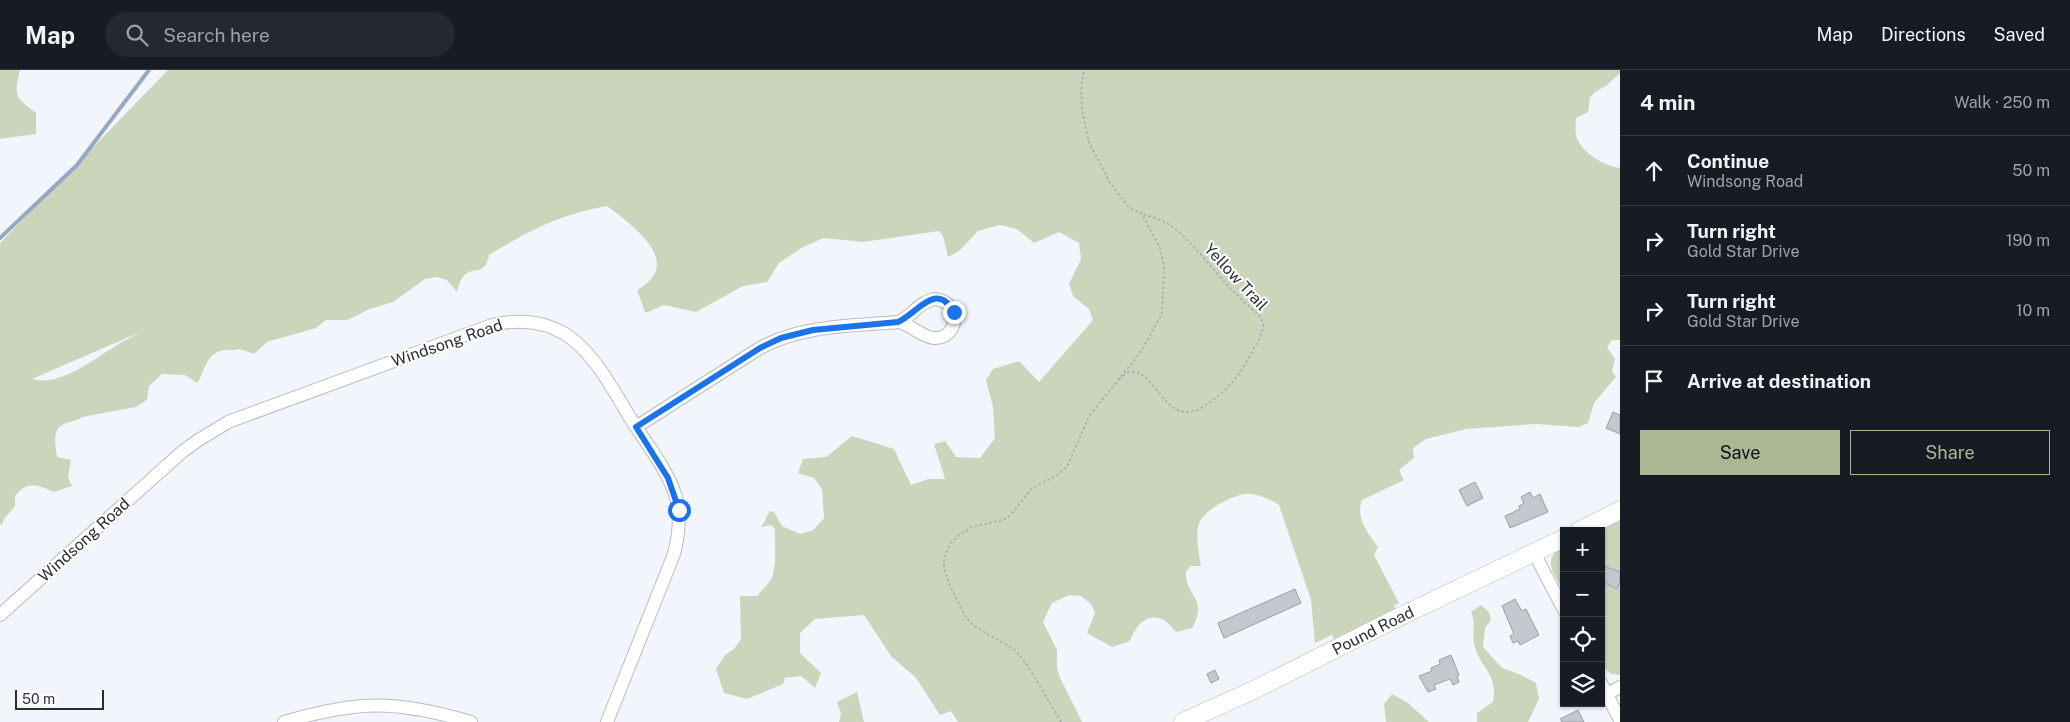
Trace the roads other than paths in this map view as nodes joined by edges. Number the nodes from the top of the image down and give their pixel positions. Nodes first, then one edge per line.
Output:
1 (898, 322) dead end
2 (636, 427) junction
3 (1620, 510) edge
4 (1587, 527) edge
5 (1560, 540) edge
6 (1534, 553) junction
7 (1560, 602) edge
8 (0, 615) edge
9 (1620, 687) edge
10 (1605, 689) edge
11 (1605, 691) edge
12 (1620, 720) edge
13 (284, 722) edge
14 (471, 722) edge
15 (607, 722) edge
16 (1184, 722) edge

1 - 2 street
2 - 8 street, Windsong Road
2 - 15 street, Windsong Road
3 - 4 street
5 - 6 street, Pound Road
6 - 7 street
6 - 16 street, Pound Road
9 - 10 street
11 - 12 street
13 - 14 street

